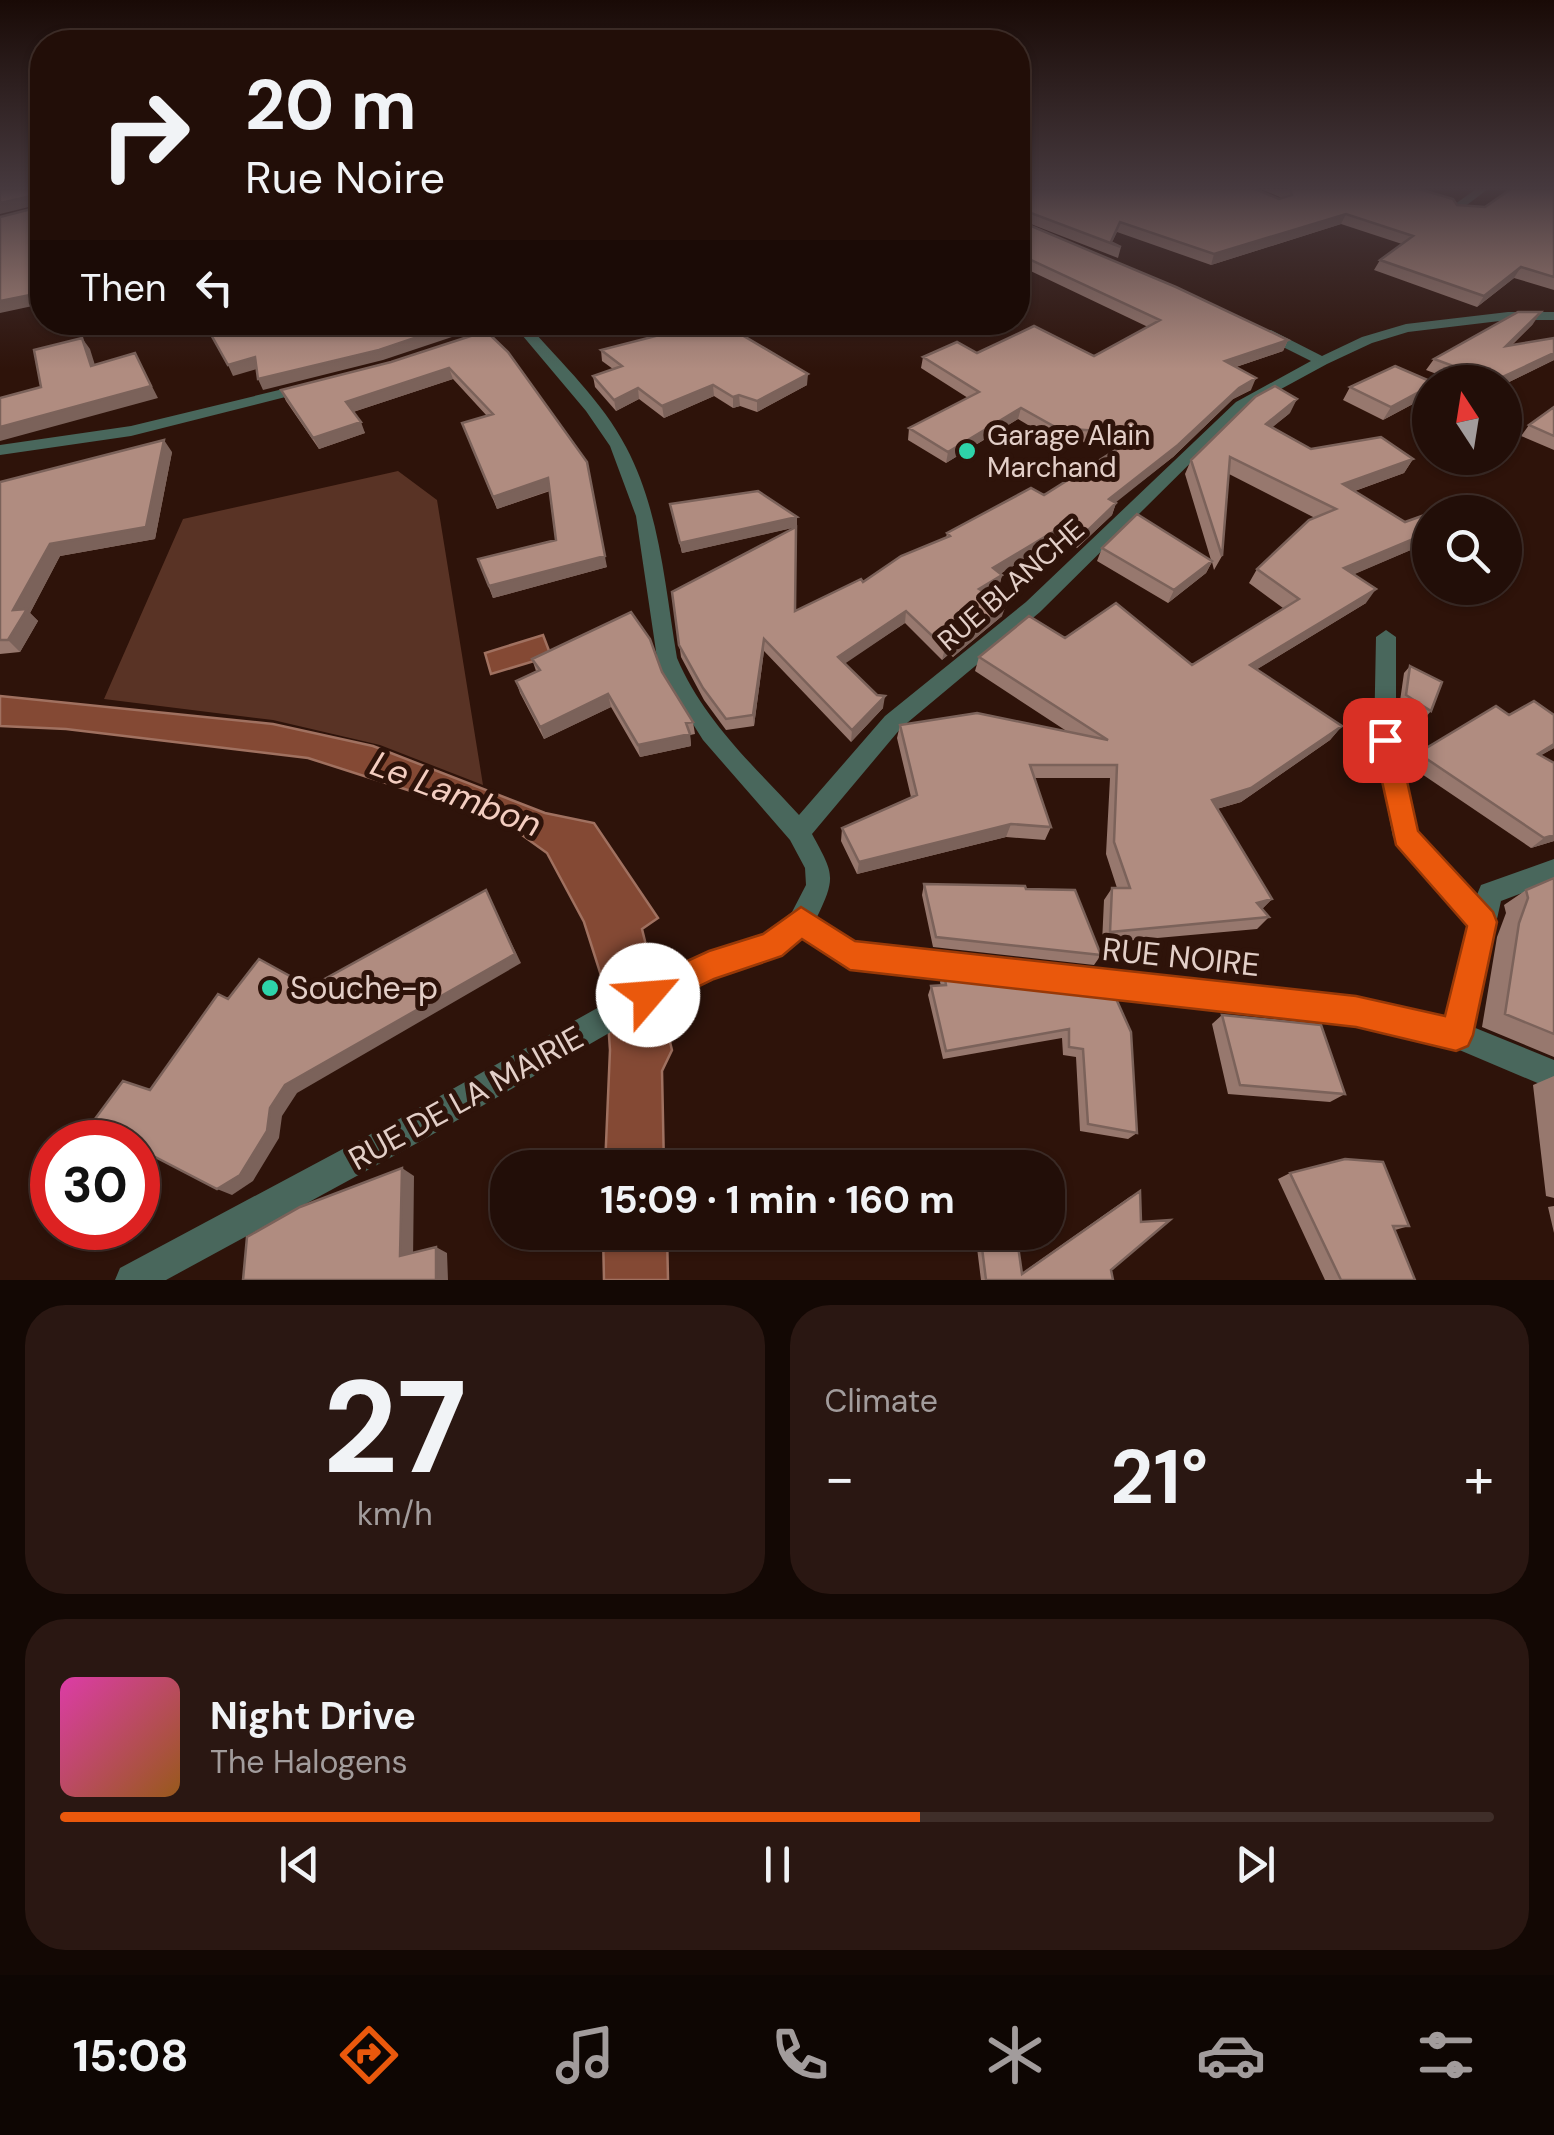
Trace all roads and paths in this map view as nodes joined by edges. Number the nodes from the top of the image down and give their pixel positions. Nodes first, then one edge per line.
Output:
1 (1554, 316) edge
2 (1259, 330) edge
3 (485, 335) edge
4 (531, 335) edge
5 (446, 348) edge
6 (1322, 361) junction
7 (334, 381) edge
8 (0, 450) edge
9 (1386, 636) dead end
10 (799, 832) junction
11 (1554, 870) edge
12 (801, 921) junction
13 (1482, 922) junction
14 (1456, 1035) junction
15 (1554, 1075) edge
16 (170, 1271) edge
17 (132, 1280) edge

1 - 6 street, RUE BLANCHE
2 - 6 street
3 - 5 street
4 - 10 street
6 - 10 street, RUE BLANCHE
7 - 8 street
9 - 13 street
10 - 12 street
11 - 13 street
12 - 14 street, RUE NOIRE
12 - 16 street, RUE DE LA MAIRIE
13 - 14 street
14 - 15 street, RUE NOIRE
16 - 17 street, RUE DE LA MAIRIE

